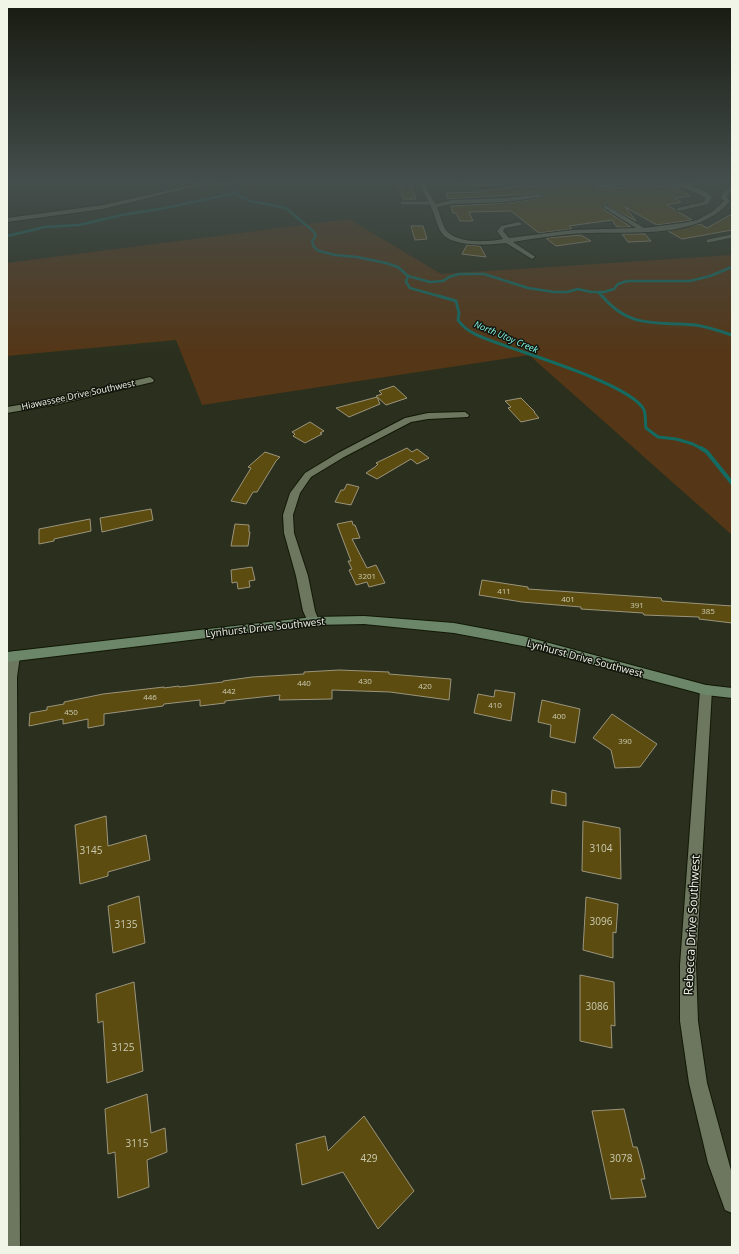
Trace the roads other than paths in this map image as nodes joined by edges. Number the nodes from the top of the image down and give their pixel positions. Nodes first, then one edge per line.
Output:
1 (460, 240) edge
2 (519, 240) edge
3 (715, 240) edge
4 (508, 241) junction
5 (708, 241) dead end
6 (532, 257) dead end
7 (150, 380) dead end
8 (7, 410) edge
9 (465, 415) dead end
10 (313, 621) junction
11 (11, 657) edge
12 (706, 690) junction
13 (732, 693) edge
14 (732, 1203) edge
15 (9, 1247) edge

1 - 4 street
2 - 4 street
3 - 5 lane
4 - 6 street
7 - 8 street, Hiawassee Drive Southwest
9 - 10 street
10 - 11 street, Lynhurst Drive Southwest
10 - 12 street, Lynhurst Drive Southwest
11 - 15 street
12 - 13 street, Lynhurst Drive Southwest
12 - 14 street, Rebecca Drive Southwest

